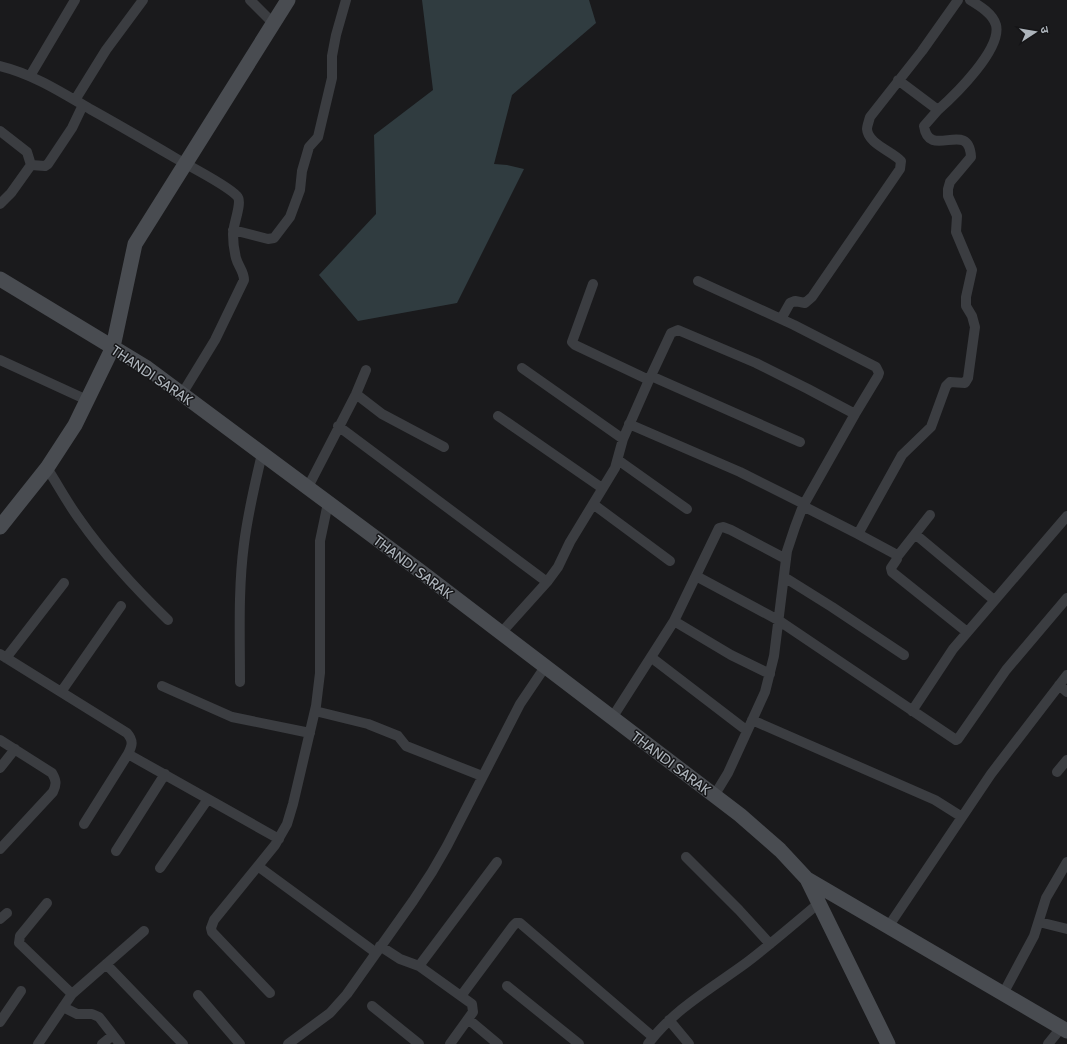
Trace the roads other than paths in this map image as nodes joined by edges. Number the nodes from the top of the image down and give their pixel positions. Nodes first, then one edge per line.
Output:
1 (75, 0) edge
2 (143, 0) edge
3 (250, 0) edge
4 (288, 0) edge
5 (346, 0) edge
6 (958, 0) edge
7 (970, 0) edge
8 (273, 24) junction
9 (0, 66) edge
10 (30, 76) junction
11 (898, 80) junction
12 (79, 102) junction
13 (938, 110) junction
14 (0, 131) edge
15 (185, 164) junction
16 (31, 165) junction
17 (0, 204) edge
18 (234, 230) junction
19 (0, 279) edge
20 (698, 281) dead end
21 (593, 284) dead end
22 (781, 319) junction
23 (113, 347) junction
24 (0, 360) edge
25 (522, 368) dead end
26 (366, 370) dead end
27 (650, 378) junction
28 (182, 394) junction
29 (356, 394) junction
30 (87, 400) junction
31 (854, 414) junction
32 (498, 416) dead end
33 (629, 424) junction
34 (338, 426) junction
35 (623, 439) junction
36 (800, 442) dead end
37 (444, 448) dead end
38 (262, 454) junction
39 (618, 460) junction
40 (47, 468) junction
41 (308, 487) junction
42 (602, 488) junction
43 (328, 503) junction
44 (593, 504) junction
45 (804, 505) junction
46 (687, 509) dead end
47 (930, 515) dead end
48 (1067, 516) edge
49 (0, 527) edge
50 (858, 534) junction
51 (915, 534) junction
52 (898, 557) junction
53 (786, 559) junction
54 (670, 561) dead end
55 (696, 576) junction
56 (784, 577) junction
57 (547, 582) junction
58 (64, 583) dead end
59 (1067, 598) edge
60 (994, 600) junction
61 (121, 606) dead end
62 (168, 620) dead end
63 (778, 620) junction
64 (674, 621) junction
65 (968, 632) junction
66 (501, 633) junction
67 (904, 655) dead end
68 (3, 656) edge
69 (652, 658) junction
70 (545, 667) junction
71 (770, 674) junction
72 (1067, 675) edge
73 (240, 682) dead end
74 (162, 686) dead end
75 (1063, 688) edge
76 (61, 692) junction
77 (315, 711) junction
78 (912, 711) junction
79 (612, 718) junction
80 (752, 720) junction
81 (746, 730) junction
82 (310, 733) junction
83 (0, 740) edge
84 (15, 749) junction
85 (128, 754) junction
86 (1067, 760) edge
87 (0, 768) edge
88 (1057, 772) dead end
89 (165, 774) junction
90 (482, 776) junction
91 (714, 796) junction
92 (208, 799) junction
93 (962, 817) junction
94 (84, 824) dead end
95 (279, 839) junction
96 (0, 849) edge
97 (116, 851) dead end
98 (686, 857) dead end
99 (497, 862) dead end
100 (1067, 862) edge
101 (259, 867) junction
102 (160, 868) dead end
103 (807, 879) junction
104 (818, 902) junction
105 (47, 903) dead end
106 (1039, 922) junction
107 (888, 927) junction
108 (1067, 929) edge
109 (144, 931) dead end
110 (770, 944) junction
111 (377, 949) junction
112 (106, 964) junction
113 (419, 966) junction
114 (508, 986) dead end
115 (21, 991) dead end
116 (270, 993) dead end
117 (72, 994) junction
118 (1003, 994) junction
119 (198, 995) dead end
120 (461, 996) junction
121 (372, 1006) dead end
122 (63, 1007) junction
123 (468, 1019) junction
124 (0, 1020) edge
125 (669, 1020) junction
126 (1064, 1030) edge
127 (113, 1035) junction
128 (650, 1040) edge
129 (38, 1044) edge
130 (102, 1044) edge
131 (120, 1044) edge
132 (183, 1044) edge
133 (240, 1044) edge
134 (288, 1044) edge
135 (419, 1044) edge
136 (450, 1044) edge
137 (498, 1044) edge
138 (579, 1044) edge
139 (689, 1044) edge
140 (888, 1044) edge
141 (1048, 1044) edge

1 - 10 street
2 - 12 street
3 - 8 street
4 - 8 main road
5 - 18 street
6 - 11 street
7 - 13 street
8 - 15 main road
9 - 10 street
10 - 12 street
11 - 13 street
11 - 22 street
12 - 15 street
12 - 16 street
13 - 50 street
14 - 16 street
15 - 18 street
15 - 23 main road
16 - 17 street
18 - 28 street
19 - 23 main road, THANDI SARAK
20 - 22 street
21 - 27 street
22 - 31 street
23 - 28 main road, THANDI SARAK
23 - 30 main road
24 - 30 street
25 - 35 street
26 - 29 street
27 - 31 street
27 - 33 street
27 - 36 street
28 - 38 main road, THANDI SARAK
29 - 34 street
29 - 37 street
30 - 40 main road
31 - 45 street
32 - 42 street
33 - 35 street
33 - 45 street
34 - 41 street
34 - 57 street
35 - 39 street
38 - 41 main road, THANDI SARAK
38 - 73 street
39 - 42 street
39 - 46 street
40 - 49 main road
40 - 62 street
41 - 43 main road, THANDI SARAK
42 - 44 street
43 - 66 main road, THANDI SARAK
43 - 77 street
44 - 54 street
44 - 57 street
45 - 50 street
45 - 53 street
47 - 51 street
48 - 60 street
50 - 52 street
51 - 52 street
51 - 60 street
52 - 65 street
53 - 55 street
53 - 56 street
55 - 63 street
55 - 64 street
56 - 63 street
56 - 67 street
57 - 66 street
58 - 68 street
59 - 78 street
60 - 65 street
61 - 76 street
63 - 71 street
63 - 78 street
64 - 69 street
64 - 71 street
65 - 78 street
66 - 70 main road, THANDI SARAK
68 - 76 street
69 - 79 street
69 - 81 street
70 - 79 main road, THANDI SARAK
70 - 90 street
71 - 80 street
72 - 75 street
74 - 82 street
75 - 93 street
76 - 85 street
77 - 82 street
77 - 90 street
79 - 91 main road, THANDI SARAK
80 - 81 street
80 - 93 street
81 - 91 street
82 - 95 street
83 - 84 street
84 - 87 street
84 - 96 street
85 - 89 street
85 - 94 street
86 - 88 street
89 - 92 street
89 - 97 street
90 - 111 street
91 - 103 main road, THANDI SARAK
92 - 95 street
92 - 102 street
93 - 107 street
95 - 101 street
98 - 110 street
99 - 113 street
100 - 106 street
101 - 111 street
101 - 116 street
103 - 104 main road
103 - 107 main road
104 - 110 street
104 - 140 main road
105 - 117 street
106 - 108 street
106 - 118 street
107 - 118 main road
109 - 112 street
110 - 125 street
111 - 113 street
111 - 134 street
112 - 117 street
112 - 132 street
113 - 120 street
114 - 138 street
115 - 124 street
117 - 122 street
118 - 126 main road
119 - 133 street
120 - 123 street
120 - 128 street
121 - 135 street
122 - 127 street
122 - 129 street
123 - 136 street
123 - 137 street
125 - 128 street
125 - 139 street
126 - 141 street
127 - 130 street
127 - 131 street

